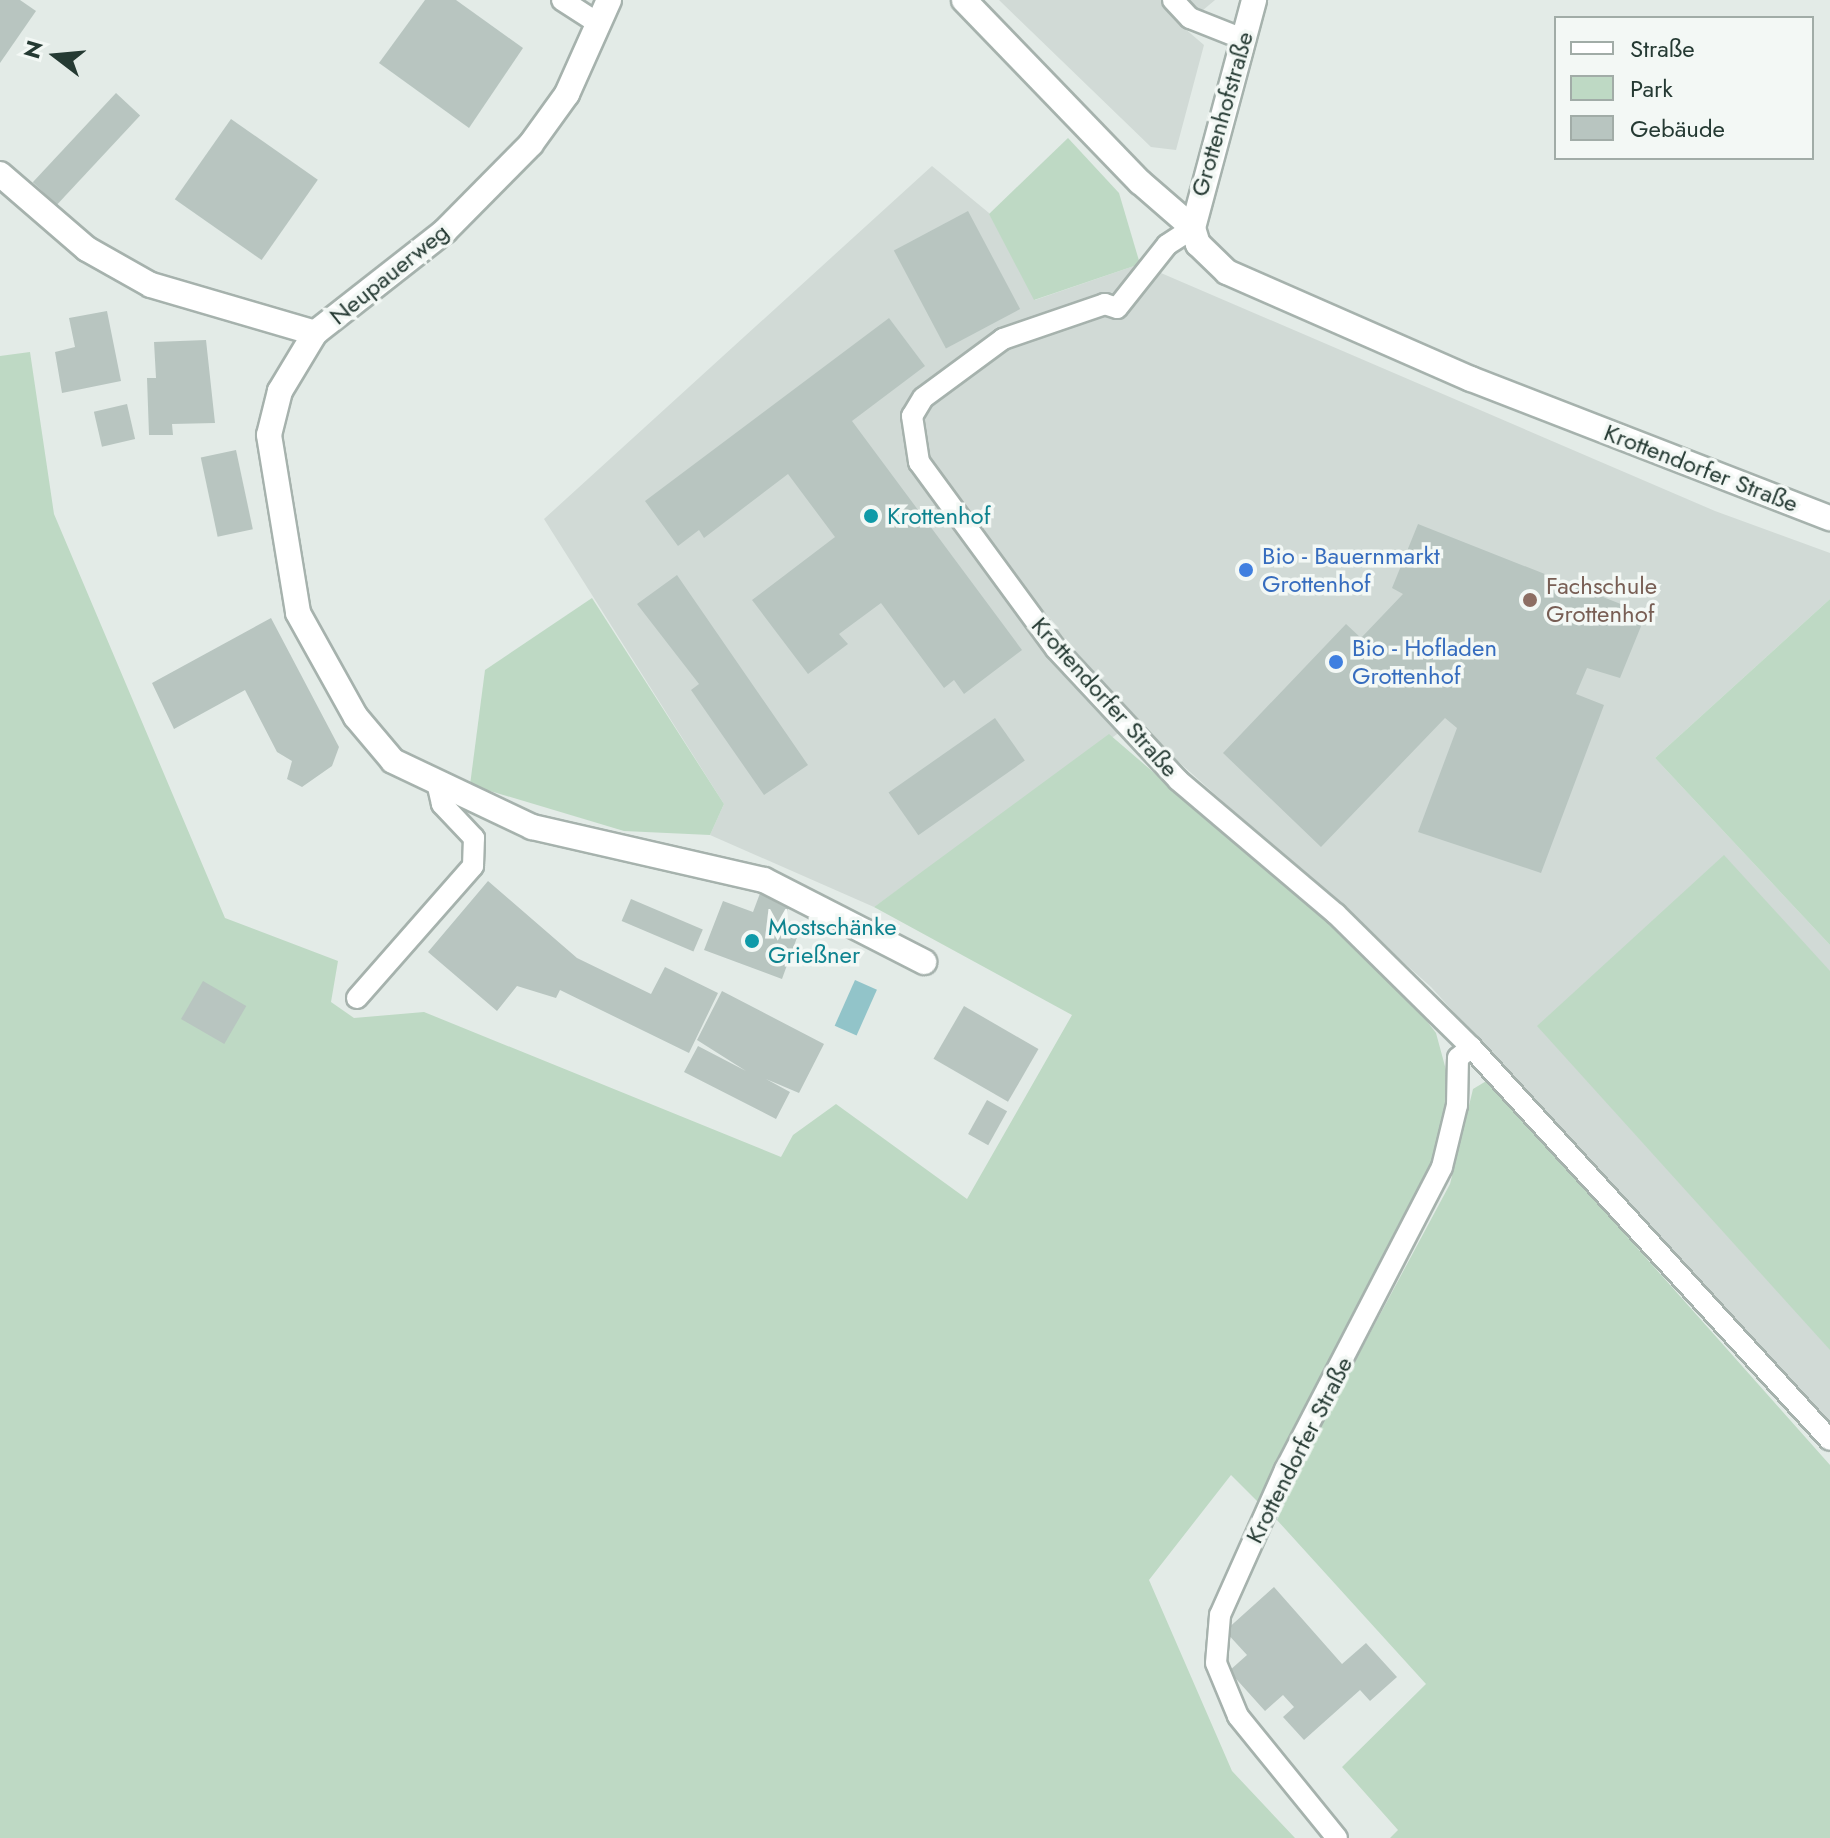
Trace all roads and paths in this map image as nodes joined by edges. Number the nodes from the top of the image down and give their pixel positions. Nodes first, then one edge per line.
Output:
1 (562, 0) edge
2 (609, 0) edge
3 (964, 0) edge
4 (1173, 0) edge
5 (1254, 0) edge
6 (599, 24) junction
7 (1243, 39) junction
8 (0, 174) edge
9 (1193, 228) junction
10 (315, 333) junction
11 (1830, 518) edge
12 (438, 786) junction
13 (924, 962) dead end
14 (357, 998) dead end
15 (1471, 1047) junction
16 (1830, 1440) edge
17 (1337, 1838) edge

1 - 6 lane
2 - 6 street, Neupauerweg
3 - 9 street, Krottendorfer Straße
4 - 7 lane
5 - 7 street, Grottenhofstraße
6 - 10 street, Neupauerweg
7 - 9 street, Grottenhofstraße
8 - 10 street, Neupauerweg
9 - 11 street, Krottendorfer Straße
9 - 15 lane, Krottendorfer Straße
10 - 12 street
12 - 13 street
12 - 14 lane
15 - 16 lane, Krottendorfer Straße
15 - 17 lane, Krottendorfer Straße

